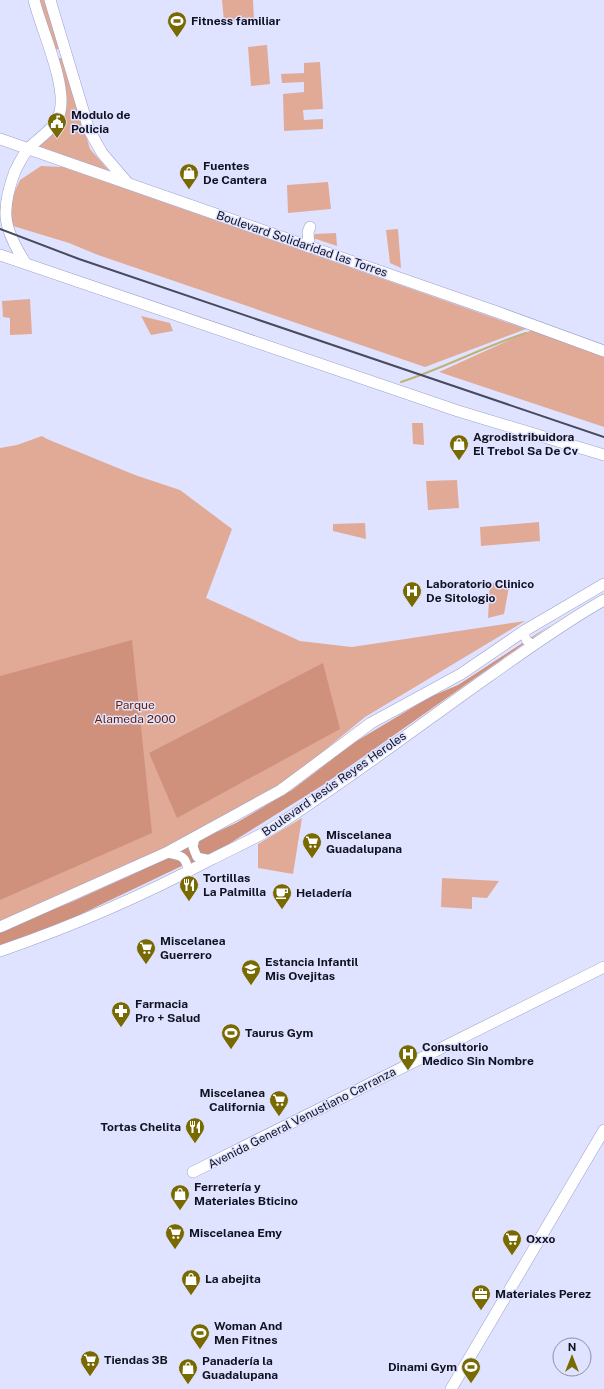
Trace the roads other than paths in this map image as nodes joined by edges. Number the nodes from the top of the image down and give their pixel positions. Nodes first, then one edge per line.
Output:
1 (34, 0) edge
2 (50, 0) edge
3 (66, 50) junction
4 (50, 53) junction
5 (0, 139) edge
6 (28, 148) junction
7 (127, 183) junction
8 (310, 228) dead end
9 (309, 247) junction
10 (0, 255) edge
11 (26, 264) junction
12 (604, 351) edge
13 (604, 454) edge
14 (604, 584) edge
15 (604, 600) edge
16 (524, 630) junction
17 (533, 645) junction
18 (195, 838) junction
19 (166, 853) junction
20 (211, 860) junction
21 (188, 873) junction
22 (0, 927) edge
23 (0, 951) edge
24 (604, 967) edge
25 (604, 1130) edge
26 (193, 1172) dead end
27 (452, 1389) edge

1 - 4 main road
2 - 3 main road
3 - 4 main road
3 - 7 main road
4 - 6 main road
5 - 6 main road, Boulevard Solidaridad las Torres
6 - 7 main road, Boulevard Solidaridad las Torres
6 - 11 main road
7 - 9 main road, Boulevard Solidaridad las Torres
8 - 9 main road
9 - 12 main road, Boulevard Solidaridad las Torres
10 - 11 main road
11 - 13 main road
14 - 16 main road, Boulevard Jesús Reyes Heroles
15 - 17 main road, Boulevard Jesús Reyes Heroles
16 - 17 street
16 - 18 main road, Boulevard Jesús Reyes Heroles
17 - 20 main road, Boulevard Jesús Reyes Heroles
18 - 19 main road, Boulevard Jesús Reyes Heroles
18 - 20 street
19 - 21 street
19 - 22 main road, Boulevard Jesús Reyes Heroles
20 - 21 main road, Boulevard Jesús Reyes Heroles
21 - 23 main road, Boulevard Jesús Reyes Heroles
24 - 26 main road, Avenida General Venustiano Carranza
25 - 27 main road

